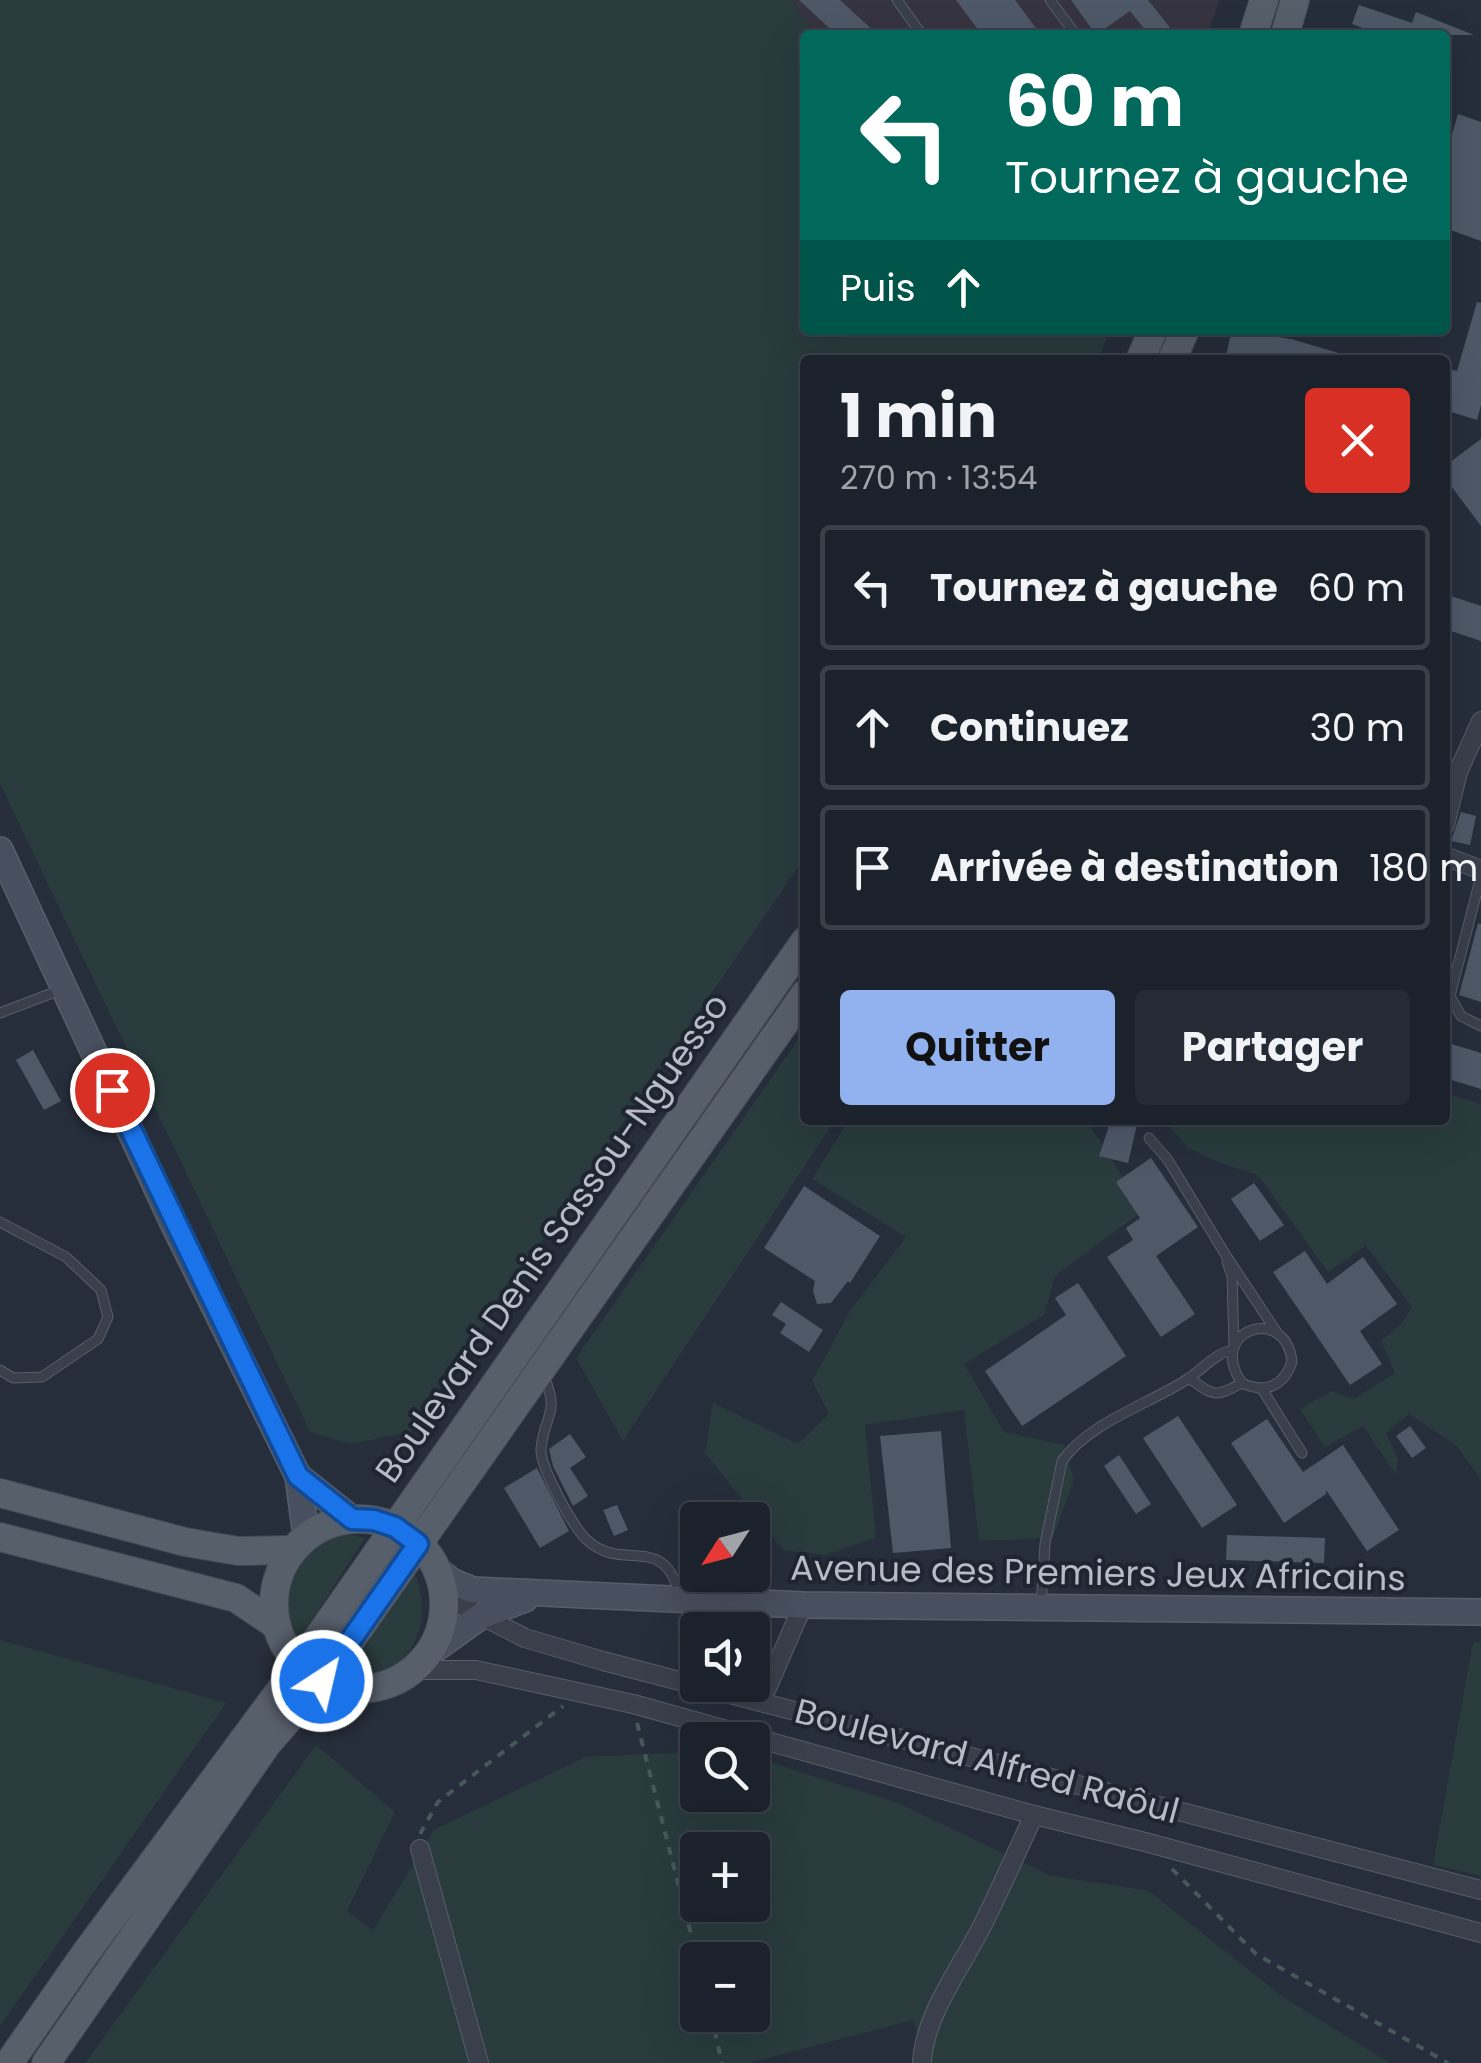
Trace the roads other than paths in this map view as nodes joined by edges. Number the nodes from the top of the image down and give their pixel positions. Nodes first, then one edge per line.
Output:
1 (896, 0) edge
2 (1050, 0) edge
3 (1264, 0) edge
4 (1295, 0) edge
5 (918, 30) edge
6 (1072, 30) edge
7 (1255, 30) edge
8 (1286, 30) edge
9 (1481, 721) edge
10 (1450, 804) edge
11 (0, 850) edge
12 (1450, 858) edge
13 (1481, 873) edge
14 (800, 948) edge
15 (64, 988) junction
16 (800, 1001) edge
17 (0, 1012) edge
18 (1481, 1026) edge
19 (1149, 1138) dead end
20 (0, 1222) edge
21 (1225, 1254) junction
22 (1278, 1333) junction
23 (1233, 1348) junction
24 (0, 1370) edge
25 (542, 1370) junction
26 (1189, 1378) junction
27 (1242, 1383) junction
28 (1262, 1389) junction
29 (1302, 1453) dead end
30 (298, 1476) junction
31 (0, 1494) edge
32 (352, 1519) junction
33 (395, 1527) junction
34 (0, 1536) edge
35 (299, 1543) junction
36 (418, 1544) junction
37 (440, 1582) junction
38 (534, 1595) junction
39 (680, 1602) junction
40 (803, 1606) junction
41 (1041, 1606) junction
42 (1481, 1612) edge
43 (481, 1616) junction
44 (276, 1625) junction
45 (420, 1662) junction
46 (310, 1673) junction
47 (680, 1680) edge
48 (770, 1681) edge
49 (761, 1702) edge
50 (1034, 1816) junction
51 (420, 1849) road end
52 (1481, 1890) edge
53 (1481, 1933) edge
54 (9, 2063) edge
55 (46, 2063) edge
56 (479, 2063) edge
57 (922, 2063) edge

1 - 5 lane
2 - 6 lane
3 - 7 main road
4 - 8 main road
9 - 10 street
11 - 15 street
12 - 13 street
13 - 18 lane
14 - 33 main road, Boulevard Denis Sassou-Nguesso
15 - 17 lane
15 - 30 street
16 - 25 main road, Boulevard Denis Sassou-Nguesso
19 - 21 lane
20 - 24 lane
21 - 22 lane
21 - 23 lane
22 - 23 lane
22 - 28 lane
23 - 26 lane
23 - 27 lane
25 - 36 main road, Boulevard Denis Sassou-Nguesso
25 - 39 lane
26 - 27 lane
26 - 41 lane
27 - 28 lane
28 - 29 lane
30 - 32 street
30 - 35 street
31 - 35 main road
32 - 33 main road
32 - 35 main road
33 - 36 main road
33 - 46 main road, Boulevard Denis Sassou-Nguesso
34 - 44 main road
35 - 44 main road
36 - 37 main road
36 - 46 main road, Boulevard Denis Sassou-Nguesso
37 - 38 street, Avenue des Premiers Jeux Africains
37 - 43 street, Boulevard Alfred Raôul
37 - 45 main road
38 - 39 street, Avenue des Premiers Jeux Africains
38 - 43 street, Avenue des Premiers Jeux Africains
39 - 40 street, Avenue des Premiers Jeux Africains
40 - 41 street, Avenue des Premiers Jeux Africains
40 - 48 street
41 - 42 street, Avenue des Premiers Jeux Africains
43 - 45 street, Avenue des Premiers Jeux Africains
43 - 47 street, Boulevard Alfred Raôul
44 - 46 main road
45 - 46 main road
45 - 50 street, Boulevard Alfred Raôul
46 - 54 main road, Boulevard Denis Sassou-Nguesso
46 - 55 main road, Boulevard Denis Sassou-Nguesso
49 - 52 street, Boulevard Alfred Raôul
50 - 53 street, Boulevard Alfred Raôul
50 - 57 street
51 - 56 street

